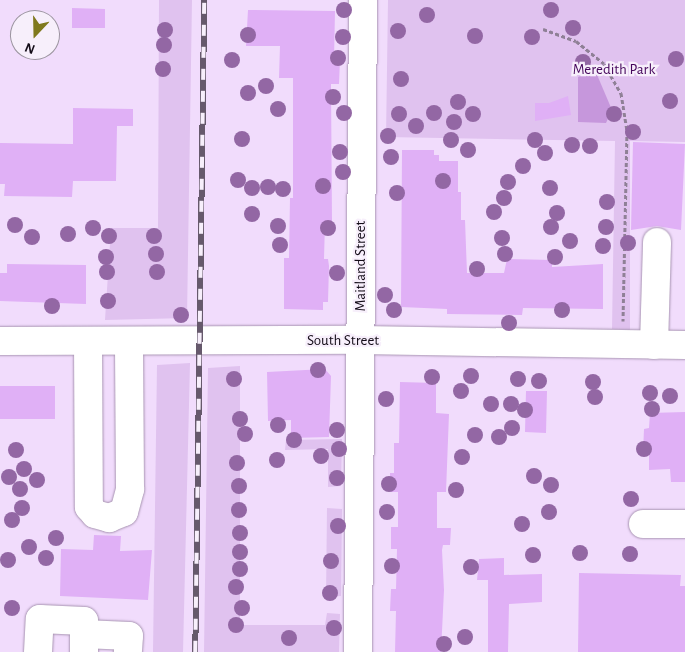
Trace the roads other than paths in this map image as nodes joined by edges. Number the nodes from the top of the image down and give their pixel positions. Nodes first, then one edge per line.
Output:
1 (363, 0) edge
2 (657, 242) dead end
3 (360, 340) junction
4 (0, 341) edge
5 (88, 341) junction
6 (129, 341) junction
7 (654, 345) junction
8 (685, 345) edge
9 (642, 524) dead end
10 (685, 524) edge
11 (84, 643) edge
12 (38, 652) edge
13 (128, 652) edge
14 (358, 652) edge

1 - 3 street, Maitland Street
2 - 7 street
3 - 6 street, South Street
3 - 7 street, South Street
3 - 14 street, Maitland Street
4 - 5 street, South Street
5 - 6 street, South Street
5 - 6 street
7 - 8 street, South Street
9 - 10 street
11 - 12 street
11 - 13 street

